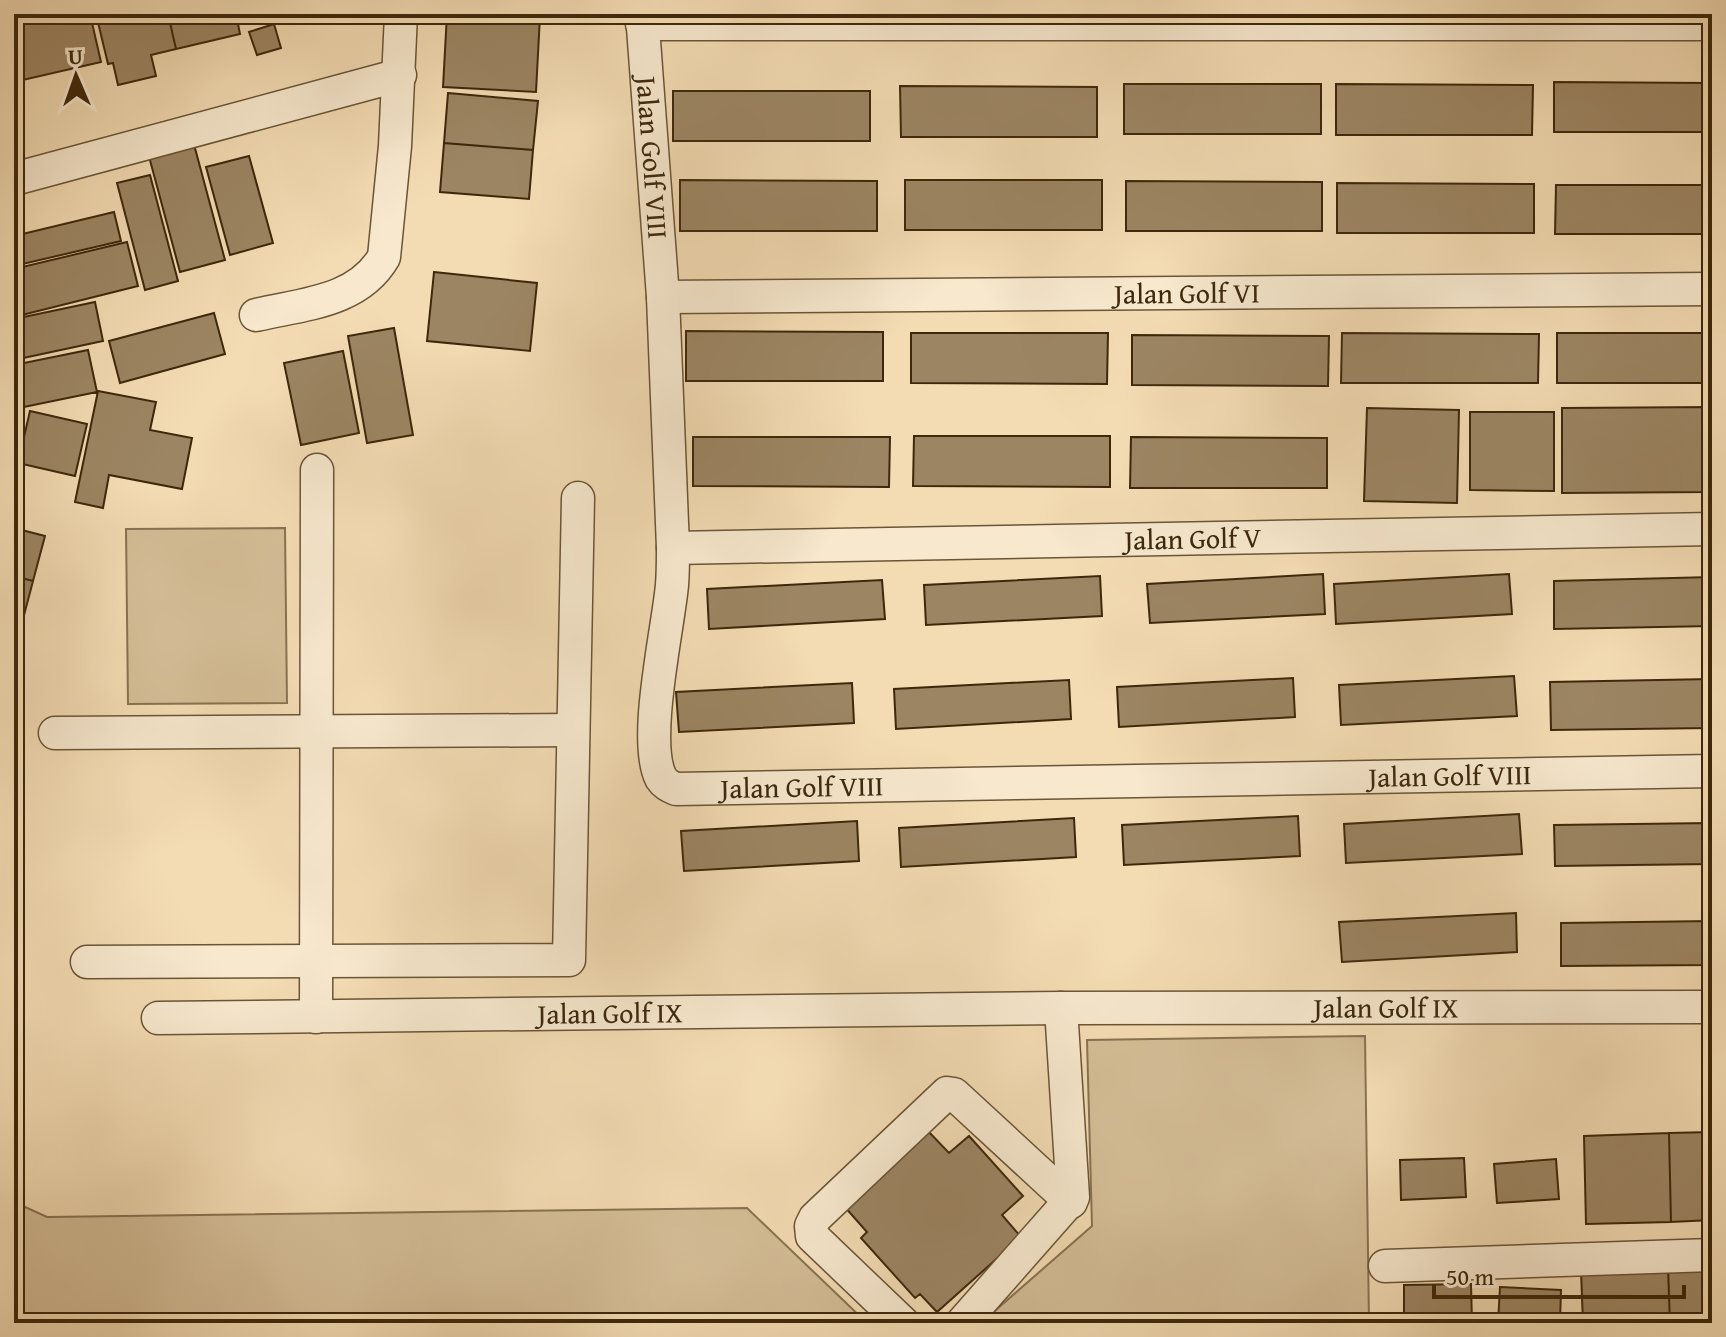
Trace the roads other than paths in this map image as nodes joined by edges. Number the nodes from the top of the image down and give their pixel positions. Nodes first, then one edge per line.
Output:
1 (401, 14) edge
2 (642, 19) edge
3 (1712, 24) edge
4 (400, 75) junction
5 (14, 179) edge
6 (1712, 289) edge
7 (663, 297) junction
8 (256, 315) dead end
9 (317, 470) dead end
10 (578, 498) dead end
11 (1712, 529) edge
12 (673, 548) junction
13 (573, 730) junction
14 (316, 732) junction
15 (55, 733) dead end
16 (1712, 771) edge
17 (316, 961) junction
18 (87, 962) dead end
19 (1712, 1007) edge
20 (1061, 1008) junction
21 (316, 1017) junction
22 (158, 1018) dead end
23 (1071, 1202) junction
24 (1712, 1255) edge
25 (1385, 1266) dead end
26 (903, 1323) edge
27 (962, 1323) edge

1 - 4 street
2 - 3 street
2 - 7 street, Jalan Golf VIII
4 - 5 street
4 - 8 street
6 - 7 street, Jalan Golf VI
7 - 12 street, Jalan Golf VIII
9 - 14 street
10 - 13 street
11 - 12 street, Jalan Golf V
12 - 16 street, Jalan Golf VIII
13 - 14 street
13 - 17 street
14 - 15 street
14 - 17 street
17 - 18 street
17 - 21 street
19 - 20 street, Jalan Golf IX
20 - 21 street, Jalan Golf IX
20 - 23 street
21 - 22 street, Jalan Golf IX
23 - 26 street
23 - 27 street
24 - 25 street

